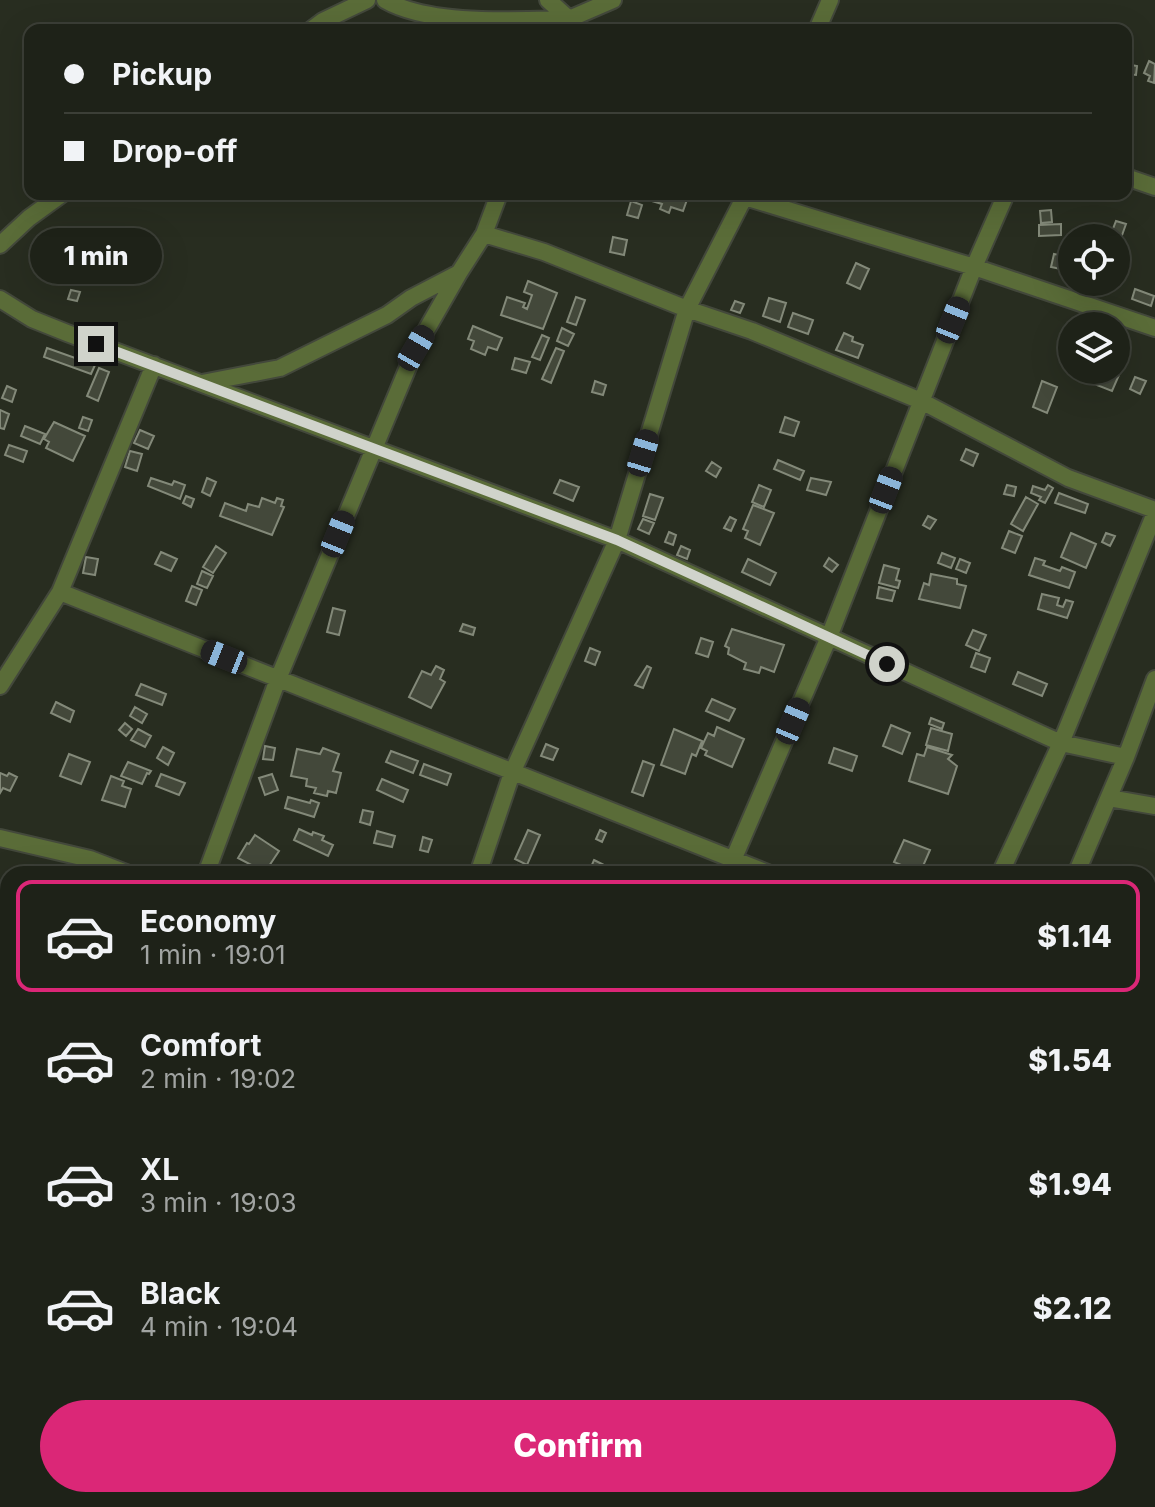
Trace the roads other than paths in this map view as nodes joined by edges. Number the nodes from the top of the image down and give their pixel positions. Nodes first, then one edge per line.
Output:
1 (367, 0) edge
2 (385, 0) edge
3 (548, 0) edge
4 (613, 0) edge
5 (830, 0) edge
6 (319, 24) edge
7 (565, 24) edge
8 (820, 24) edge
9 (1132, 179) edge
10 (1155, 187) edge
11 (54, 200) edge
12 (497, 200) edge
13 (743, 200) edge
14 (762, 200) edge
15 (1003, 200) edge
16 (484, 234) junction
17 (0, 245) edge
18 (974, 267) junction
19 (459, 273) junction
20 (0, 299) edge
21 (687, 309) junction
22 (1155, 328) edge
23 (154, 365) junction
24 (202, 383) junction
25 (921, 401) junction
26 (374, 447) junction
27 (1155, 512) edge
28 (617, 540) junction
29 (60, 592) junction
30 (829, 637) junction
31 (278, 679) junction
32 (1155, 679) edge
33 (0, 686) edge
34 (1061, 743) junction
35 (1126, 757) junction
36 (512, 773) junction
37 (1109, 798) junction
38 (1155, 806) edge
39 (0, 838) edge
40 (108, 866) edge
41 (209, 866) edge
42 (481, 866) edge
43 (728, 866) edge
44 (730, 866) edge
45 (1004, 866) edge
46 (1079, 866) edge

1 - 6 street
2 - 7 street
3 - 7 street
4 - 7 street
5 - 8 street
9 - 10 street
11 - 17 street
12 - 16 street
13 - 21 street
14 - 18 street
15 - 18 street
16 - 19 street
16 - 21 street
18 - 22 street
18 - 25 street
19 - 24 street
19 - 26 street
20 - 23 street
21 - 25 street
21 - 28 street
23 - 24 street
23 - 29 street
24 - 26 street
25 - 27 street
25 - 30 street
26 - 28 street
26 - 31 street
27 - 34 street
28 - 30 street
28 - 36 street
29 - 31 street
29 - 33 street
30 - 34 street
30 - 44 street
31 - 36 street
31 - 41 street
32 - 35 street
34 - 35 street
34 - 45 street
35 - 37 street
36 - 42 street
36 - 43 street
37 - 38 street
37 - 46 street
39 - 40 street

